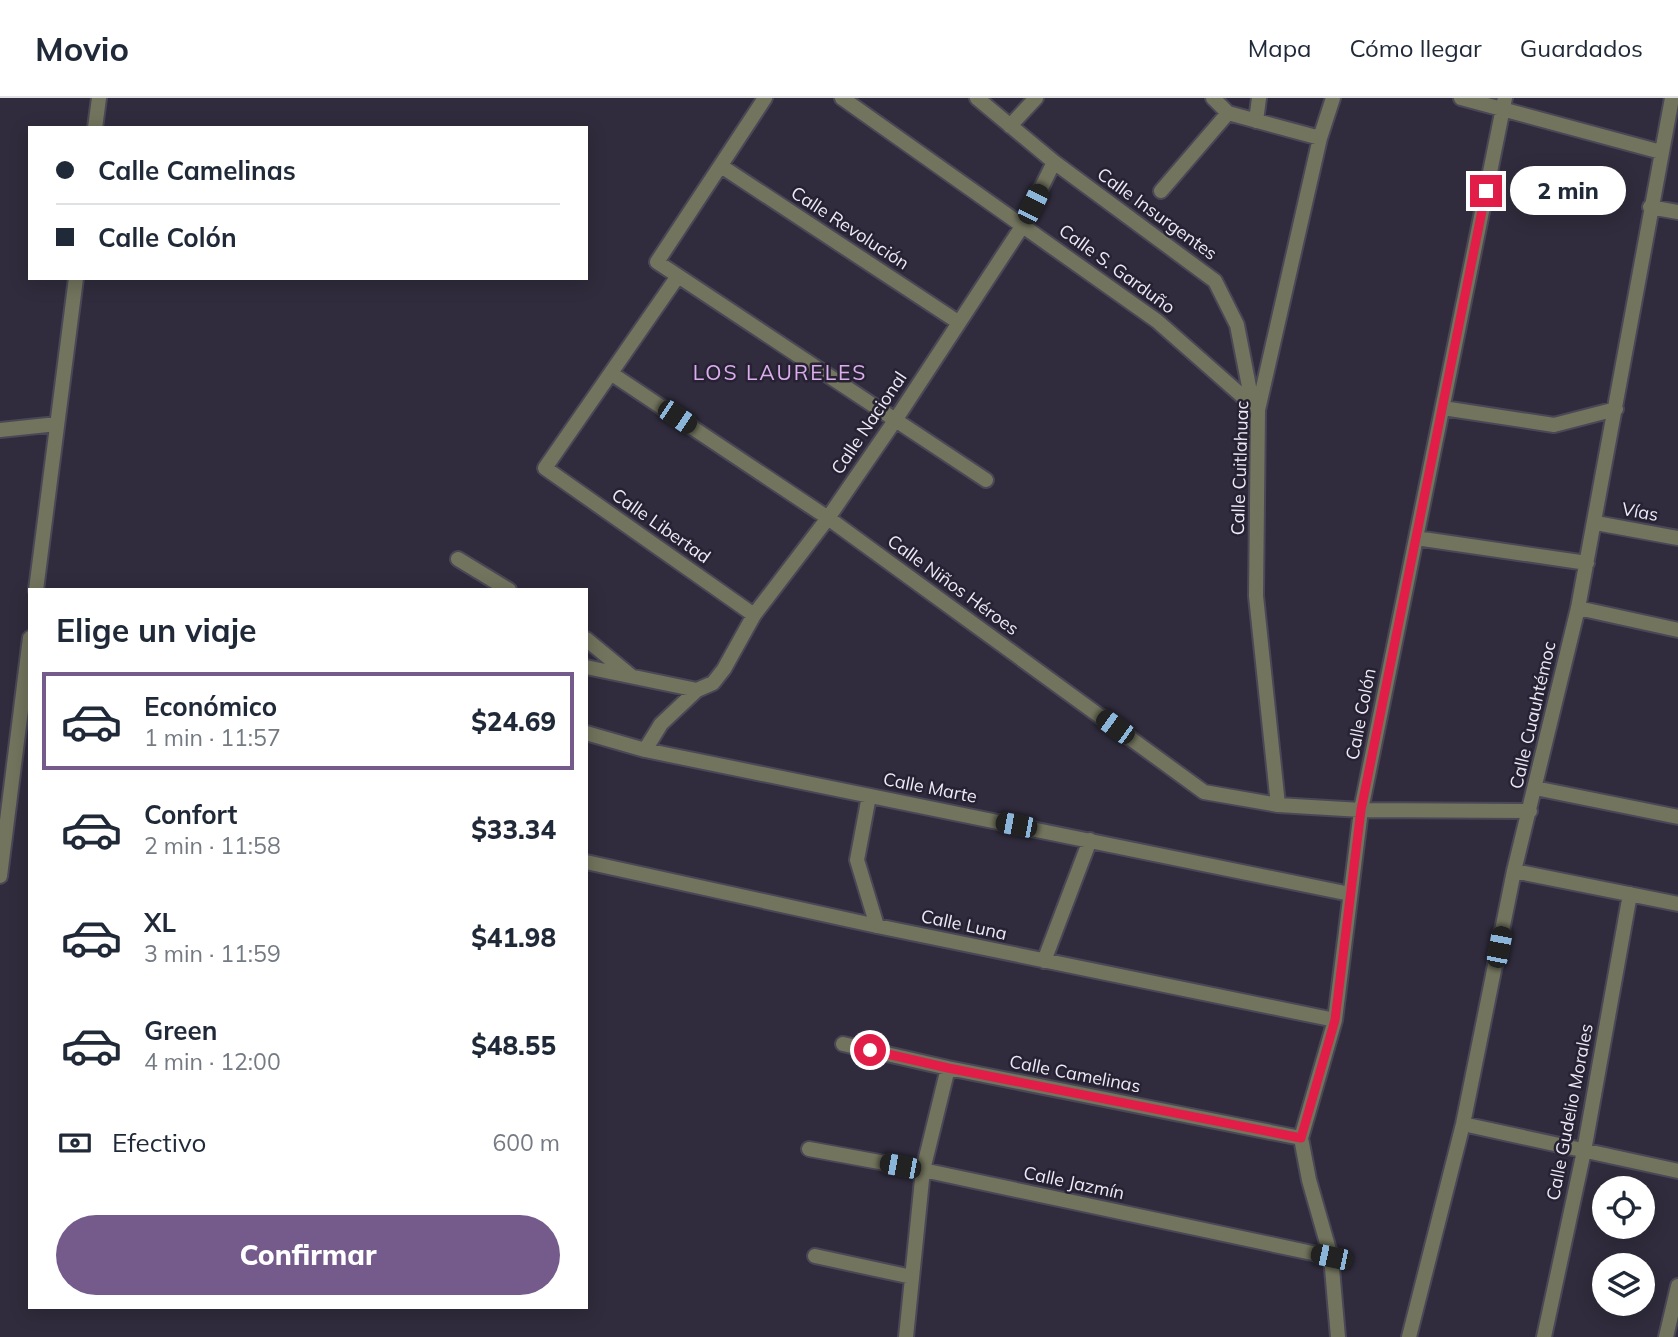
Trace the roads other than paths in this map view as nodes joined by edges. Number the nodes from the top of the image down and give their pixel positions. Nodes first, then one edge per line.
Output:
1 (99, 98) edge
2 (765, 98) edge
3 (842, 98) edge
4 (977, 98) edge
5 (1036, 98) edge
6 (1213, 98) edge
7 (1259, 98) edge
8 (1333, 98) edge
9 (1461, 98) edge
10 (1672, 98) edge
11 (1504, 104) edge
12 (1228, 113) junction
13 (1673, 116) edge
14 (1256, 121) junction
15 (95, 126) edge
16 (1010, 126) junction
17 (1320, 138) junction
18 (1661, 152) junction
19 (1054, 162) junction
20 (721, 166) junction
21 (1161, 191) dead end
22 (1650, 207) junction
23 (1678, 212) edge
24 (1023, 225) junction
25 (678, 276) junction
26 (76, 280) edge
27 (958, 322) junction
28 (612, 374) junction
29 (1255, 406) junction
30 (1443, 408) junction
31 (1616, 409) junction
32 (896, 419) junction
33 (57, 424) junction
34 (0, 430) edge
35 (986, 480) dead end
36 (828, 518) junction
37 (1596, 523) junction
38 (1416, 538) junction
39 (1678, 538) edge
40 (458, 559) dead end
41 (1587, 563) junction
42 (36, 588) edge
43 (506, 588) edge
44 (1578, 608) junction
45 (754, 615) junction
46 (1678, 630) edge
47 (588, 641) edge
48 (28, 654) edge
49 (588, 667) edge
50 (632, 677) junction
51 (696, 690) junction
52 (588, 734) edge
53 (645, 750) junction
54 (1535, 788) junction
55 (869, 796) junction
56 (1278, 805) junction
57 (1361, 810) junction
58 (1530, 811) junction
59 (1678, 817) edge
60 (1090, 840) junction
61 (588, 862) edge
62 (1514, 871) junction
63 (0, 876) edge
64 (1350, 894) junction
65 (1630, 894) junction
66 (1678, 904) edge
67 (877, 926) junction
68 (1044, 961) junction
69 (1335, 1020) junction
70 (843, 1044) dead end
71 (948, 1068) junction
72 (1463, 1124) junction
73 (1301, 1138) junction
74 (809, 1149) dead end
75 (1584, 1151) junction
76 (923, 1170) junction
77 (1678, 1171) edge
78 (815, 1256) dead end
79 (1331, 1257) junction
80 (912, 1277) junction
81 (1678, 1286) edge
82 (906, 1337) edge
83 (1338, 1337) edge
84 (1409, 1337) edge
85 (1544, 1337) edge
86 (1666, 1337) edge

1 - 15 street
2 - 20 street
3 - 24 street, Calle S. Garduño
4 - 16 street, Calle Insurgentes
5 - 16 street
6 - 12 street
7 - 14 street
8 - 17 street, Calle Cuitlahuac
9 - 11 street
10 - 13 street, Calle Cuauhtémoc
11 - 18 street
11 - 30 street, Calle Colón
12 - 14 street
12 - 21 street
13 - 18 street, Calle Cuauhtémoc
14 - 17 street
16 - 19 street, Calle Insurgentes
17 - 29 street, Calle Cuitlahuac
18 - 22 street, Calle Cuauhtémoc
19 - 24 street, Calle Nacional
19 - 29 street, Calle Insurgentes
20 - 25 street
20 - 27 street, Calle Revolución
22 - 23 street
22 - 31 street, Calle Cuauhtémoc
24 - 27 street, Calle Nacional
24 - 29 street, Calle S. Garduño
25 - 28 street
25 - 32 street
26 - 33 street
27 - 32 street, Calle Nacional
28 - 36 street, Calle Niños Héroes
28 - 45 street, Calle Libertad
29 - 56 street, Calle Cuitlahuac
30 - 31 street
30 - 38 street, Calle Colón
31 - 37 street, Calle Cuauhtémoc
32 - 35 street
32 - 36 street, Calle Nacional
33 - 34 street
33 - 42 street
36 - 45 street, Calle Nacional
36 - 56 street, Calle Niños Héroes
37 - 39 street, Vías
37 - 41 street, Calle Cuauhtémoc
38 - 41 street
38 - 57 street, Calle Colón
40 - 43 street
41 - 44 street, Calle Cuauhtémoc
44 - 46 street
44 - 54 street, Calle Cuauhtémoc
45 - 51 street, Calle Nacional
47 - 50 street
48 - 63 street
49 - 50 street
50 - 51 street
51 - 53 street, Calle Nacional
52 - 53 street, Calle Marte
53 - 55 street, Calle Marte
54 - 58 street, Calle Cuauhtémoc
54 - 59 street
55 - 60 street, Calle Marte
55 - 67 street
56 - 57 street, Calle Niños Héroes
57 - 58 street, Calle Niños Héroes
57 - 64 street, Calle Colón
58 - 62 street, Calle Cuauhtémoc
60 - 64 street, Calle Marte
60 - 68 street
61 - 67 street, Calle Luna
62 - 65 street
62 - 72 street, Calle Cuauhtémoc
64 - 69 street, Calle Colón
65 - 66 street
65 - 75 street, Calle Gudelio Morales
67 - 68 street, Calle Luna
68 - 69 street, Calle Luna
69 - 73 street, Calle Colón
70 - 71 street, Calle Camelinas
71 - 73 street, Calle Camelinas
71 - 76 street
72 - 75 street
72 - 84 street, Calle Cuauhtémoc
73 - 79 street, Calle Colón
74 - 76 street, Calle Jazmín
75 - 77 street
75 - 85 street, Calle Gudelio Morales
76 - 79 street, Calle Jazmín
76 - 80 street
78 - 80 street
79 - 83 street, Calle Colón
80 - 82 street
81 - 86 street

